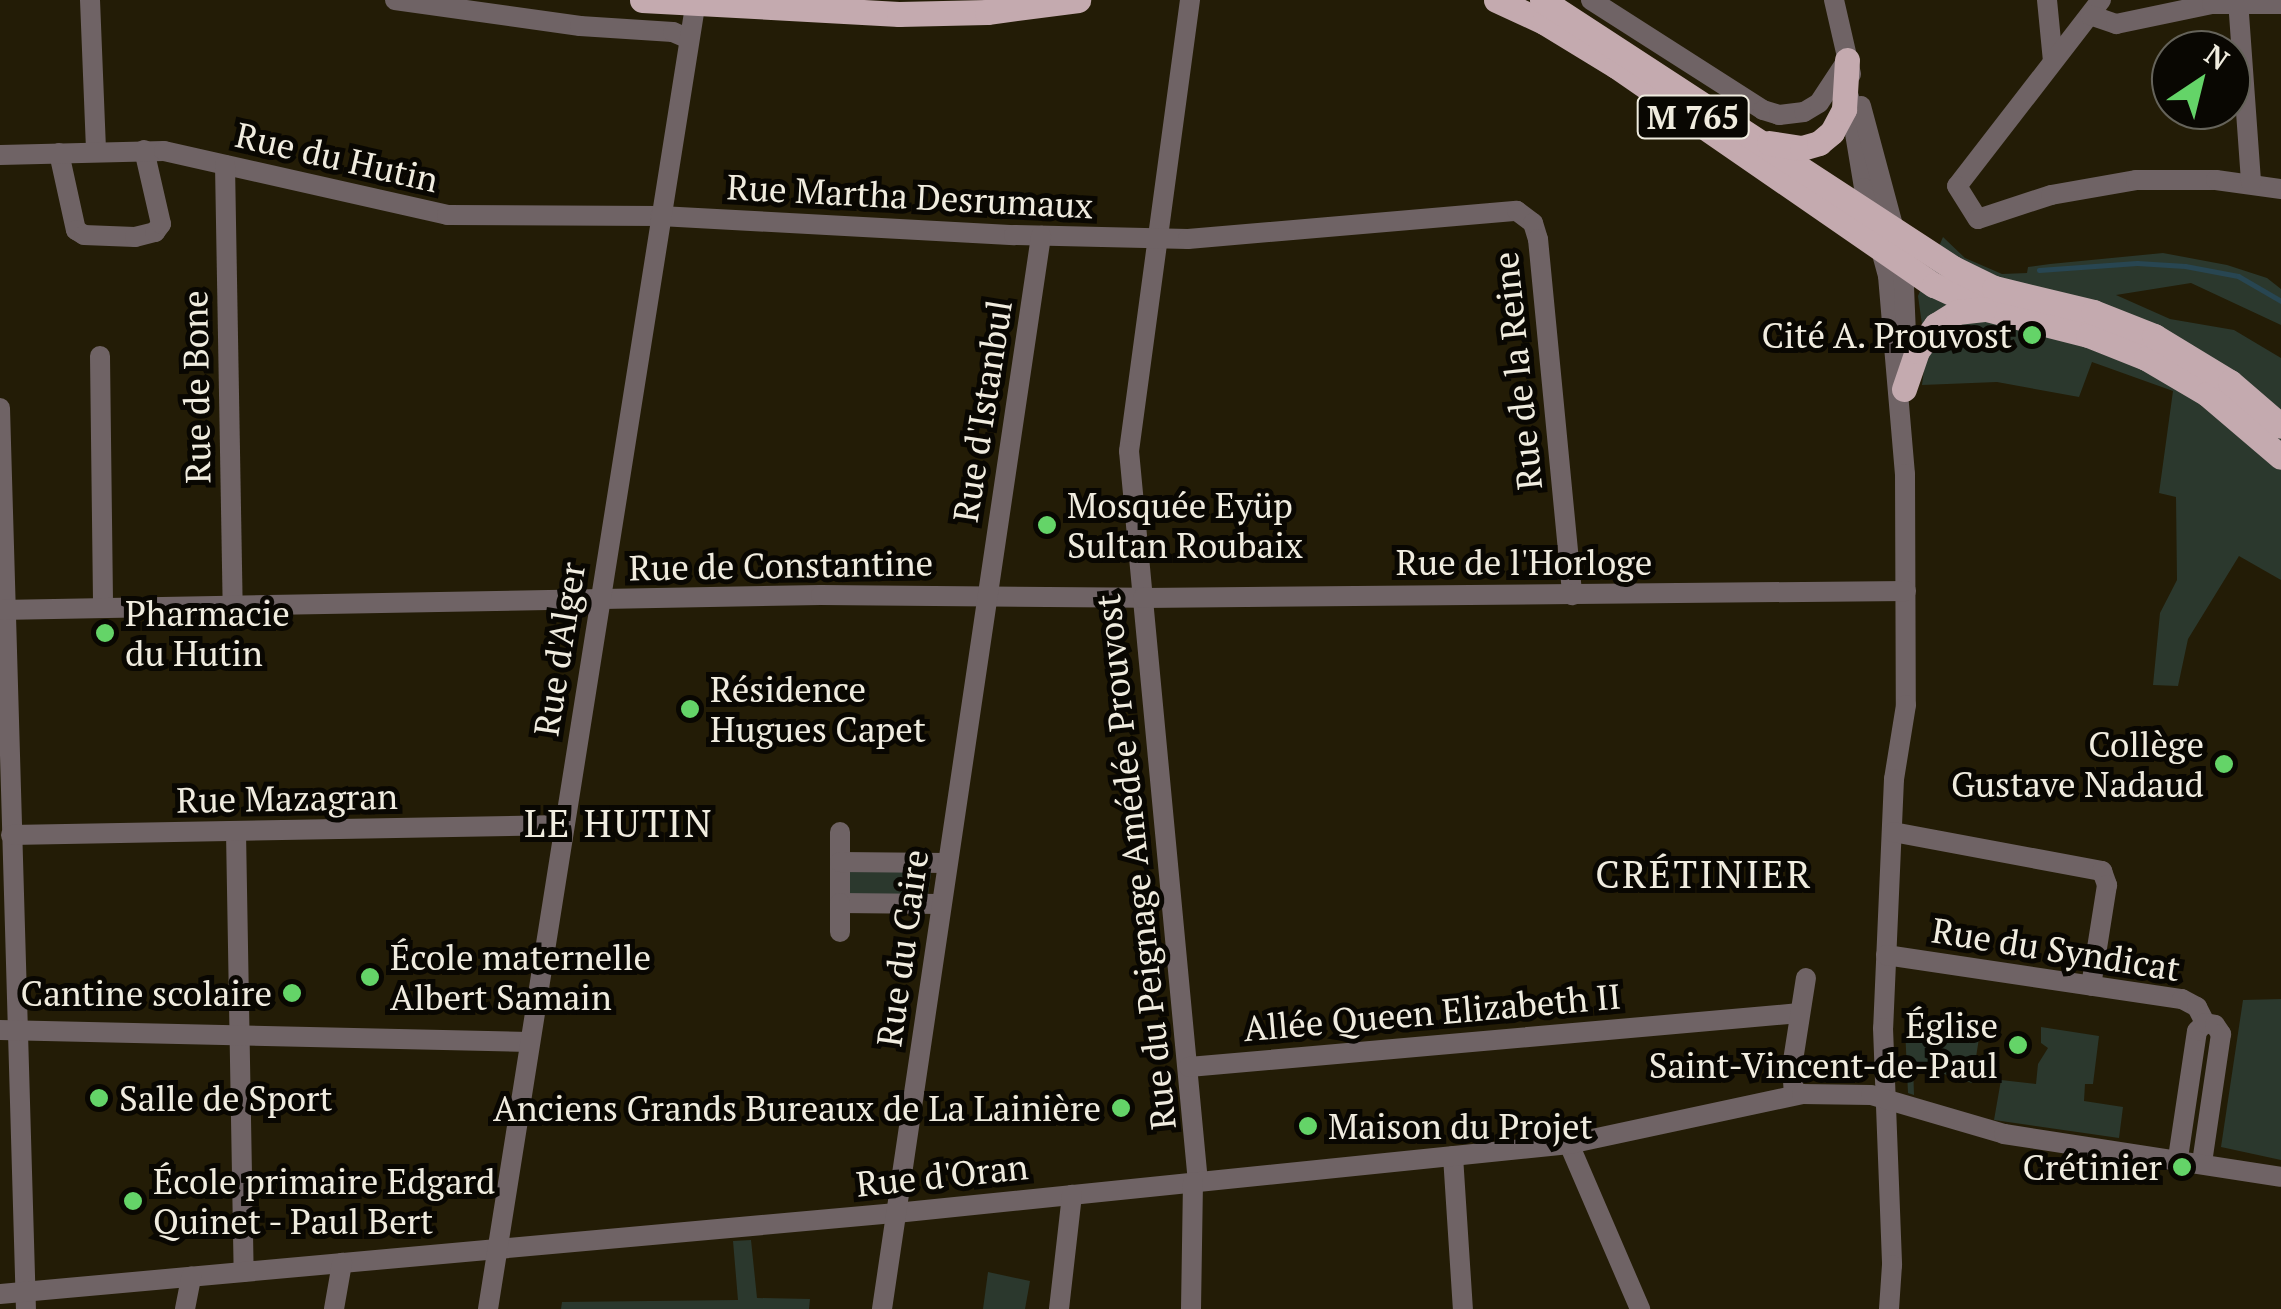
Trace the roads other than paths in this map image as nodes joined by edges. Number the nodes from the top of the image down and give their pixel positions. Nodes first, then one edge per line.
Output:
1 (90, 0) edge
2 (395, 0) edge
3 (642, 0) edge
4 (1078, 0) edge
5 (1190, 0) edge
6 (1496, 0) edge
7 (1542, 0) edge
8 (1591, 0) edge
9 (1834, 0) edge
10 (2048, 0) edge
11 (696, 2) edge
12 (2238, 2) edge
13 (2281, 4) edge
14 (2096, 7) edge
15 (689, 40) junction
16 (1847, 60) junction
17 (2054, 61) junction
18 (1748, 100) junction
19 (1764, 142) junction
20 (144, 150) junction
21 (96, 152) junction
22 (59, 153) junction
23 (0, 154) edge
24 (224, 165) junction
25 (2252, 183) junction
26 (2281, 189) edge
27 (1870, 214) junction
28 (660, 216) junction
29 (1041, 236) junction
30 (1157, 239) junction
31 (1888, 239) junction
32 (1903, 264) junction
33 (1986, 309) junction
34 (100, 356) dead end
35 (1904, 389) junction
36 (0, 408) edge
37 (2281, 426) edge
38 (1902, 428) junction
39 (2281, 457) edge
40 (1906, 591) junction
41 (1572, 594) junction
42 (987, 596) junction
43 (1142, 598) junction
44 (600, 600) junction
45 (234, 606) junction
46 (102, 608) junction
47 (4, 610) edge
48 (4, 689) edge
49 (4, 755) edge
50 (564, 825) junction
51 (236, 832) junction
52 (840, 832) dead end
53 (1893, 832) junction
54 (11, 835) junction
55 (840, 862) junction
56 (947, 863) junction
57 (840, 904) junction
58 (941, 904) junction
59 (840, 932) dead end
60 (1886, 956) junction
61 (1806, 978) dead end
62 (2091, 986) junction
63 (1800, 1013) junction
64 (2205, 1023) junction
65 (9, 1032) edge
66 (240, 1038) junction
67 (529, 1042) junction
68 (1189, 1067) junction
69 (1794, 1095) junction
70 (1886, 1098) junction
71 (1569, 1144) junction
72 (1453, 1156) junction
73 (2178, 1158) junction
74 (2202, 1162) junction
75 (2281, 1177) edge
76 (1195, 1182) junction
77 (1072, 1195) junction
78 (896, 1213) junction
79 (497, 1249) junction
80 (342, 1263) junction
81 (244, 1272) junction
82 (190, 1276) junction
83 (0, 1294) edge
84 (26, 1300) edge
85 (186, 1309) edge
86 (334, 1309) edge
87 (488, 1309) edge
88 (882, 1309) edge
89 (1059, 1309) edge
90 (1191, 1309) edge
91 (1463, 1309) edge
92 (1640, 1309) edge
93 (1890, 1309) edge

1 - 21 street
2 - 15 street
3 - 11 main road
4 - 11 main road
5 - 30 street, Rue du Peignage Amédée Prouvost
6 - 31 main road, M 765
7 - 19 main road, M 765
8 - 18 street
9 - 16 street
10 - 17 street
11 - 15 street, Rue d'Alger
12 - 13 street
12 - 14 street
12 - 25 street
14 - 17 street
15 - 28 street, Rue d'Alger
16 - 18 street
16 - 19 main road
16 - 27 street
16 - 31 street
17 - 25 street
18 - 19 street
19 - 27 main road, M 765
20 - 21 street, Rue du Hutin
20 - 22 street
20 - 24 street, Rue du Hutin
21 - 22 street, Rue du Hutin
22 - 23 street, Rue du Hutin
24 - 28 street, Rue du Hutin
24 - 45 street, Rue de Bone
25 - 26 street
27 - 31 main road, M 765
28 - 29 street, Rue Martha Desrumaux
28 - 44 street, Rue d'Alger
29 - 30 street, Rue Martha Desrumaux
29 - 42 street, Rue d'Istanbul
30 - 41 street, Rue de la Reine
30 - 43 street, Rue du Peignage Amédée Prouvost
31 - 32 main road, M 765
31 - 37 main road, M 765
31 - 38 street
32 - 33 main road, M 765
32 - 35 street
33 - 35 main road
33 - 39 main road, M 765
34 - 46 street
35 - 38 street
36 - 47 street
38 - 40 street
40 - 41 street, Rue de l'Horloge
40 - 53 street
41 - 43 street, Rue de l'Horloge
42 - 43 street, Rue de Constantine
42 - 44 street, Rue de Constantine
42 - 56 street, Rue du Caire
43 - 68 street, Rue du Peignage Amédée Prouvost
44 - 45 street, Rue de Constantine
44 - 50 street, Rue d'Alger
45 - 46 street, Rue de Constantine
46 - 47 street, Rue de Constantine
47 - 48 street
48 - 49 street
49 - 54 street
50 - 51 street, Rue Mazagran
50 - 67 street, Rue d'Alger
51 - 54 street, Rue Mazagran
51 - 66 street
52 - 55 street
53 - 60 street
53 - 62 street
54 - 65 street
55 - 56 street
55 - 57 street
56 - 58 street, Rue du Caire
57 - 58 street
57 - 59 street
58 - 78 street, Rue du Caire
60 - 62 street, Rue du Syndicat
60 - 70 street
61 - 63 street
62 - 64 street, Rue du Syndicat
63 - 68 street, Allée Queen Elizabeth II
63 - 69 street
64 - 73 street
64 - 74 street
65 - 66 street
65 - 84 street
66 - 67 street
66 - 81 street
67 - 79 street, Rue d'Alger
68 - 76 street, Rue du Peignage Amédée Prouvost
69 - 70 street, Rue d'Oran
69 - 71 street, Rue d'Oran
70 - 73 street, Rue d'Oran
70 - 93 street
71 - 72 street, Rue d'Oran
71 - 92 street
72 - 76 street, Rue d'Oran
72 - 91 street
73 - 74 street, Rue d'Oran
74 - 75 street, Rue d'Oran
76 - 77 street, Rue d'Oran
76 - 90 street, Rue du Peignage Amédée Prouvost
77 - 78 street, Rue d'Oran
77 - 89 street
78 - 79 street, Rue d'Oran
78 - 88 street, Rue du Caire
79 - 80 street, Rue d'Oran
79 - 87 street, Rue d'Alger
80 - 81 street, Rue d'Oran
80 - 86 street
81 - 82 street, Rue d'Oran
82 - 84 street, Rue d'Oran
82 - 85 street
83 - 84 street, Rue d'Oran

